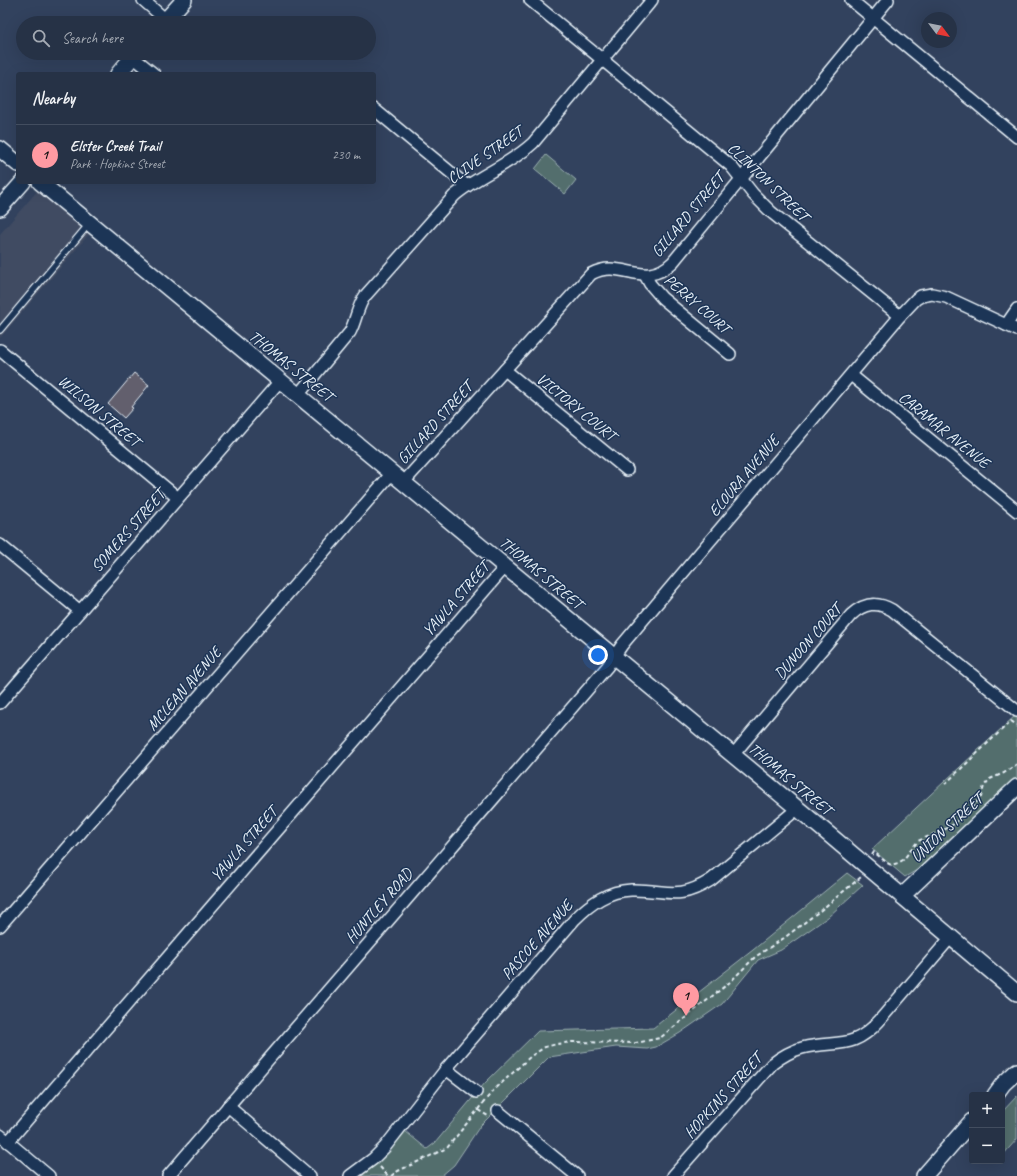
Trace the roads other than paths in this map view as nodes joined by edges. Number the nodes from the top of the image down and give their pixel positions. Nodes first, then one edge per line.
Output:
1 (143, 0) edge
2 (184, 0) edge
3 (530, 0) edge
4 (652, 0) edge
5 (851, 0) edge
6 (888, 0) edge
7 (160, 16) edge
8 (170, 16) edge
9 (873, 18) junction
10 (131, 60) edge
11 (140, 60) edge
12 (602, 60) junction
13 (120, 72) edge
14 (152, 72) edge
15 (376, 111) edge
16 (1017, 137) edge
17 (0, 149) edge
18 (16, 162) edge
19 (740, 178) junction
20 (20, 184) edge
21 (42, 184) edge
22 (467, 186) junction
23 (0, 208) edge
24 (90, 223) junction
25 (645, 275) junction
26 (1017, 309) edge
27 (900, 316) junction
28 (1006, 325) junction
29 (0, 330) edge
30 (1017, 330) edge
31 (0, 350) edge
32 (730, 354) dead end
33 (505, 370) junction
34 (850, 375) junction
35 (280, 381) junction
36 (298, 395) junction
37 (626, 470) dead end
38 (398, 478) junction
39 (178, 498) junction
40 (1017, 511) edge
41 (0, 545) edge
42 (505, 567) junction
43 (80, 611) junction
44 (614, 657) junction
45 (0, 703) edge
46 (1017, 711) edge
47 (732, 755) junction
48 (1017, 788) edge
49 (797, 809) junction
50 (902, 896) junction
51 (0, 926) edge
52 (951, 937) junction
53 (1017, 993) edge
54 (446, 1069) junction
55 (1017, 1071) edge
56 (1017, 1083) edge
57 (476, 1092) dead end
58 (997, 1092) edge
59 (1000, 1092) edge
60 (228, 1106) junction
61 (498, 1111) dead end
62 (969, 1124) edge
63 (4, 1138) edge
64 (49, 1176) edge
65 (168, 1176) edge
66 (310, 1176) edge
67 (350, 1176) edge
68 (577, 1176) edge
69 (673, 1176) edge
70 (924, 1176) edge

1 - 7 street
2 - 8 street
3 - 12 street, CLINTON STREET
4 - 12 street, CLIVE STREET
5 - 9 street
6 - 9 street, GILLARD STREET
9 - 16 street
9 - 19 street, GILLARD STREET
10 - 13 street
11 - 14 street
12 - 19 street, CLINTON STREET
12 - 22 street, CLIVE STREET
15 - 22 street
17 - 18 street
19 - 25 street, GILLARD STREET
19 - 27 street, CLINTON STREET
20 - 23 street
21 - 24 street, THOMAS STREET
22 - 36 street, CLIVE STREET
24 - 29 lane
24 - 35 street, THOMAS STREET
25 - 32 street, PERRY COURT
25 - 33 street, GILLARD STREET
26 - 28 street
27 - 28 street
27 - 34 street, ELOURA AVENUE
28 - 30 street
31 - 39 street, WILSON STREET
33 - 37 street, VICTORY COURT
33 - 38 street, GILLARD STREET
34 - 40 street, CARAMAR AVENUE
34 - 44 street, ELOURA AVENUE
35 - 36 street, THOMAS STREET
35 - 39 street, SOMERS STREET
36 - 38 street, THOMAS STREET
38 - 42 street, THOMAS STREET
38 - 51 street, MCLEAN AVENUE
39 - 43 street, SOMERS STREET
41 - 43 street
42 - 44 street, THOMAS STREET
42 - 63 street, YAWLA STREET
43 - 45 street, SOMERS STREET
44 - 47 street, THOMAS STREET
44 - 60 street, HUNTLEY ROAD
46 - 47 street, DUNOON COURT
47 - 49 street, THOMAS STREET
48 - 50 street, UNION STREET
49 - 50 street, THOMAS STREET
49 - 54 street, PASCOE AVENUE
50 - 52 street, THOMAS STREET
52 - 53 street, THOMAS STREET
52 - 69 street, HOPKINS STREET
54 - 57 street
54 - 67 street, PASCOE AVENUE
55 - 58 street
56 - 59 street
60 - 65 street, HUNTLEY ROAD
60 - 66 street
61 - 68 street
62 - 70 street
63 - 64 street

